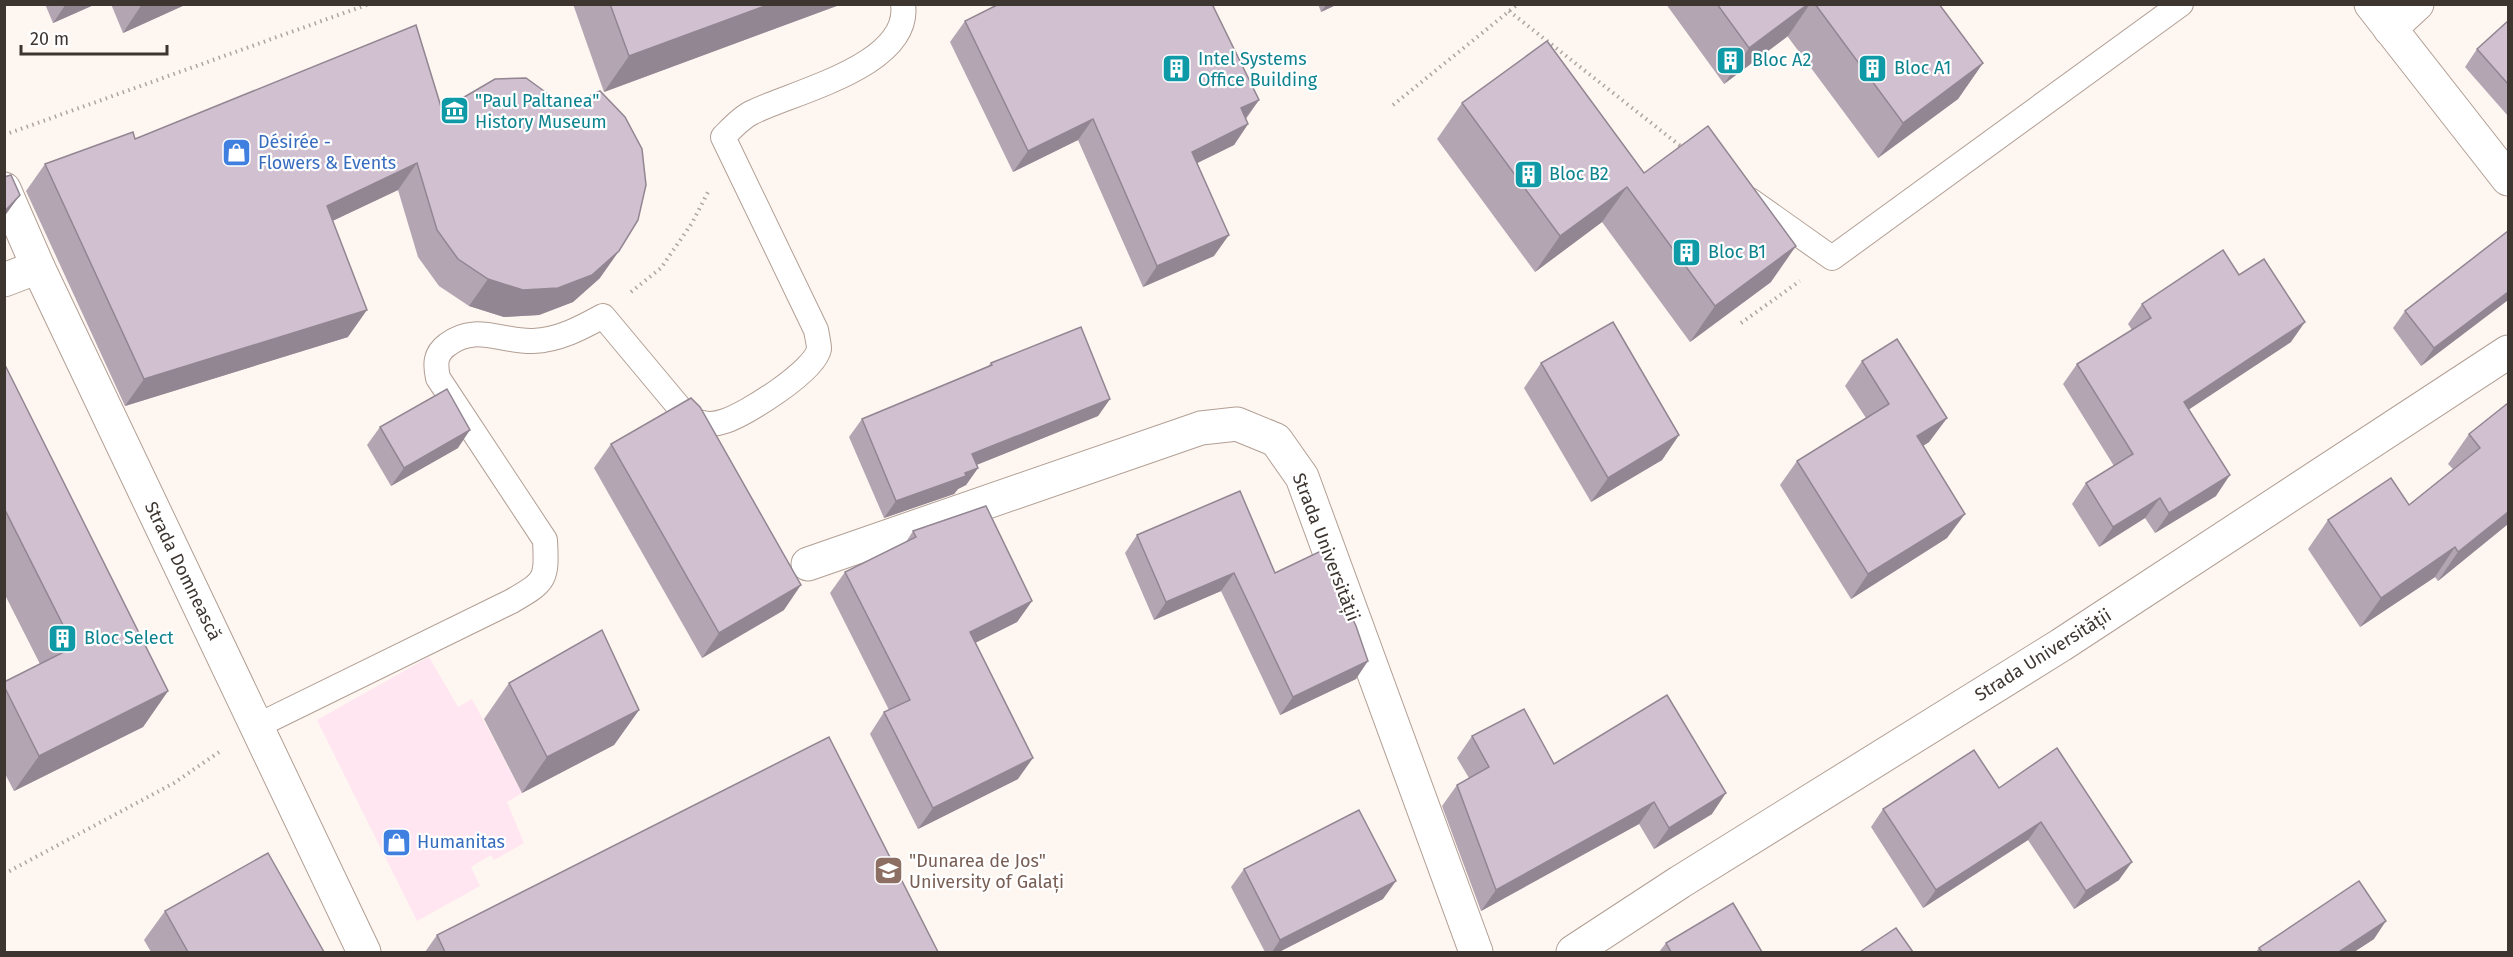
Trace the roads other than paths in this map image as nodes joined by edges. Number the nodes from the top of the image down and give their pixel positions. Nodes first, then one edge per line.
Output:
1 (903, 4) edge
2 (2181, 4) edge
3 (2417, 4) edge
4 (2380, 17) edge
5 (2508, 179) edge
6 (4, 189) edge
7 (1735, 190) edge
8 (38, 267) junction
9 (4, 280) edge
10 (2508, 352) edge
11 (808, 564) dead end
12 (257, 726) junction
13 (364, 952) edge
14 (1476, 952) edge
15 (1574, 952) edge

1 - 12 lane
2 - 7 lane
3 - 4 street
4 - 5 street
6 - 8 street, Strada Domnească
8 - 9 street
8 - 12 street, Strada Domnească
10 - 15 street, Strada Universității
11 - 14 street, Strada Universității
12 - 13 street, Strada Domnească

